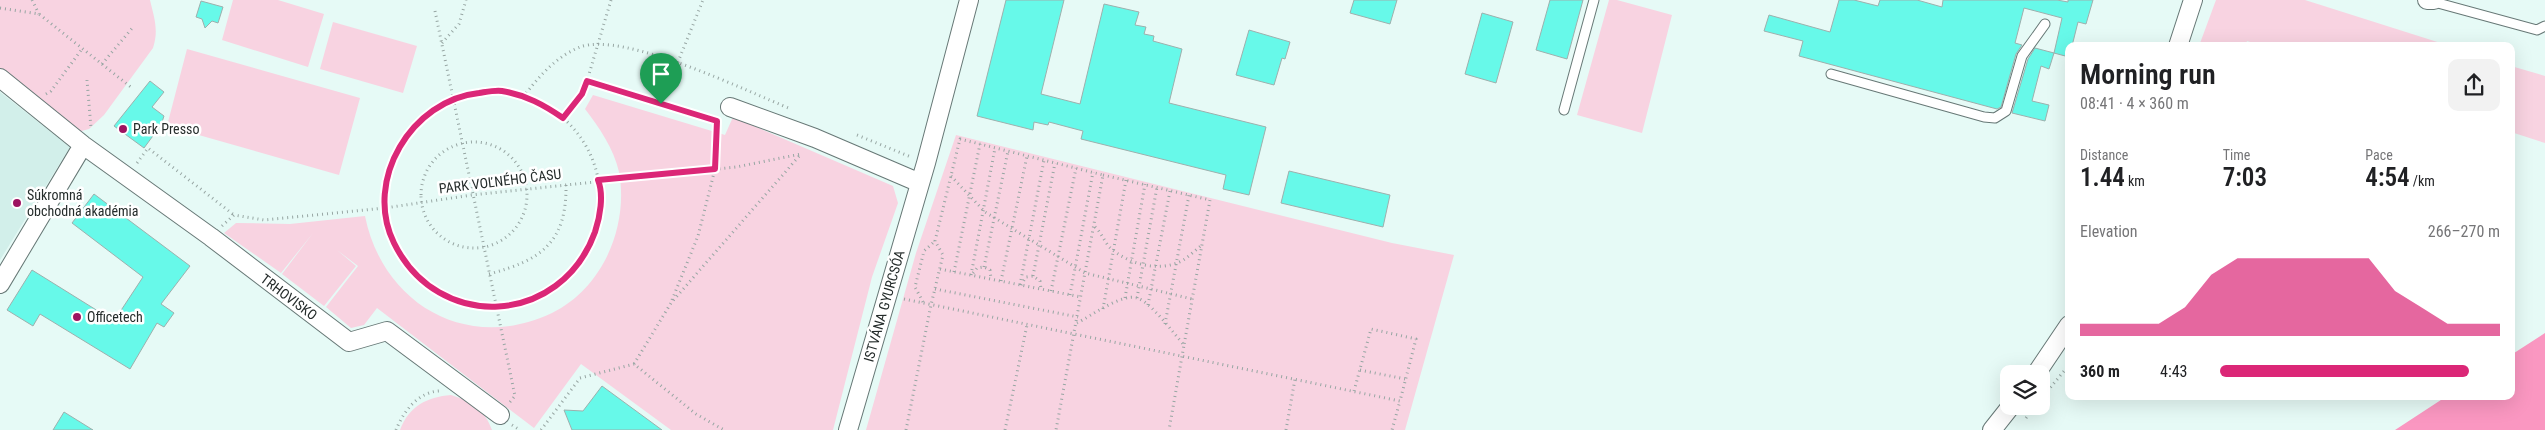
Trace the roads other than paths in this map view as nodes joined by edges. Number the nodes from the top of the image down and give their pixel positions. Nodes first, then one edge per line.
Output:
1 (969, 0) edge
2 (1594, 0) edge
3 (2194, 0) edge
4 (2432, 1) edge
5 (2045, 24) dead end
6 (2545, 26) edge
7 (2179, 42) edge
8 (1831, 74) dead end
9 (0, 78) edge
10 (730, 107) road end
11 (1564, 110) dead end
12 (83, 145) junction
13 (920, 182) junction
14 (0, 284) edge
15 (2065, 331) edge
16 (2042, 365) edge
17 (500, 415) road end
18 (2004, 415) edge
19 (848, 430) edge
20 (1992, 430) edge

1 - 13 street, ISTVÁNA GYURCSÓA
2 - 11 lane
3 - 7 street
4 - 6 lane
5 - 8 lane
9 - 12 street, TRHOVISKO
10 - 13 street
12 - 14 street
12 - 17 street, TRHOVISKO
13 - 19 street, ISTVÁNA GYURCSÓA
15 - 16 street
18 - 20 street

